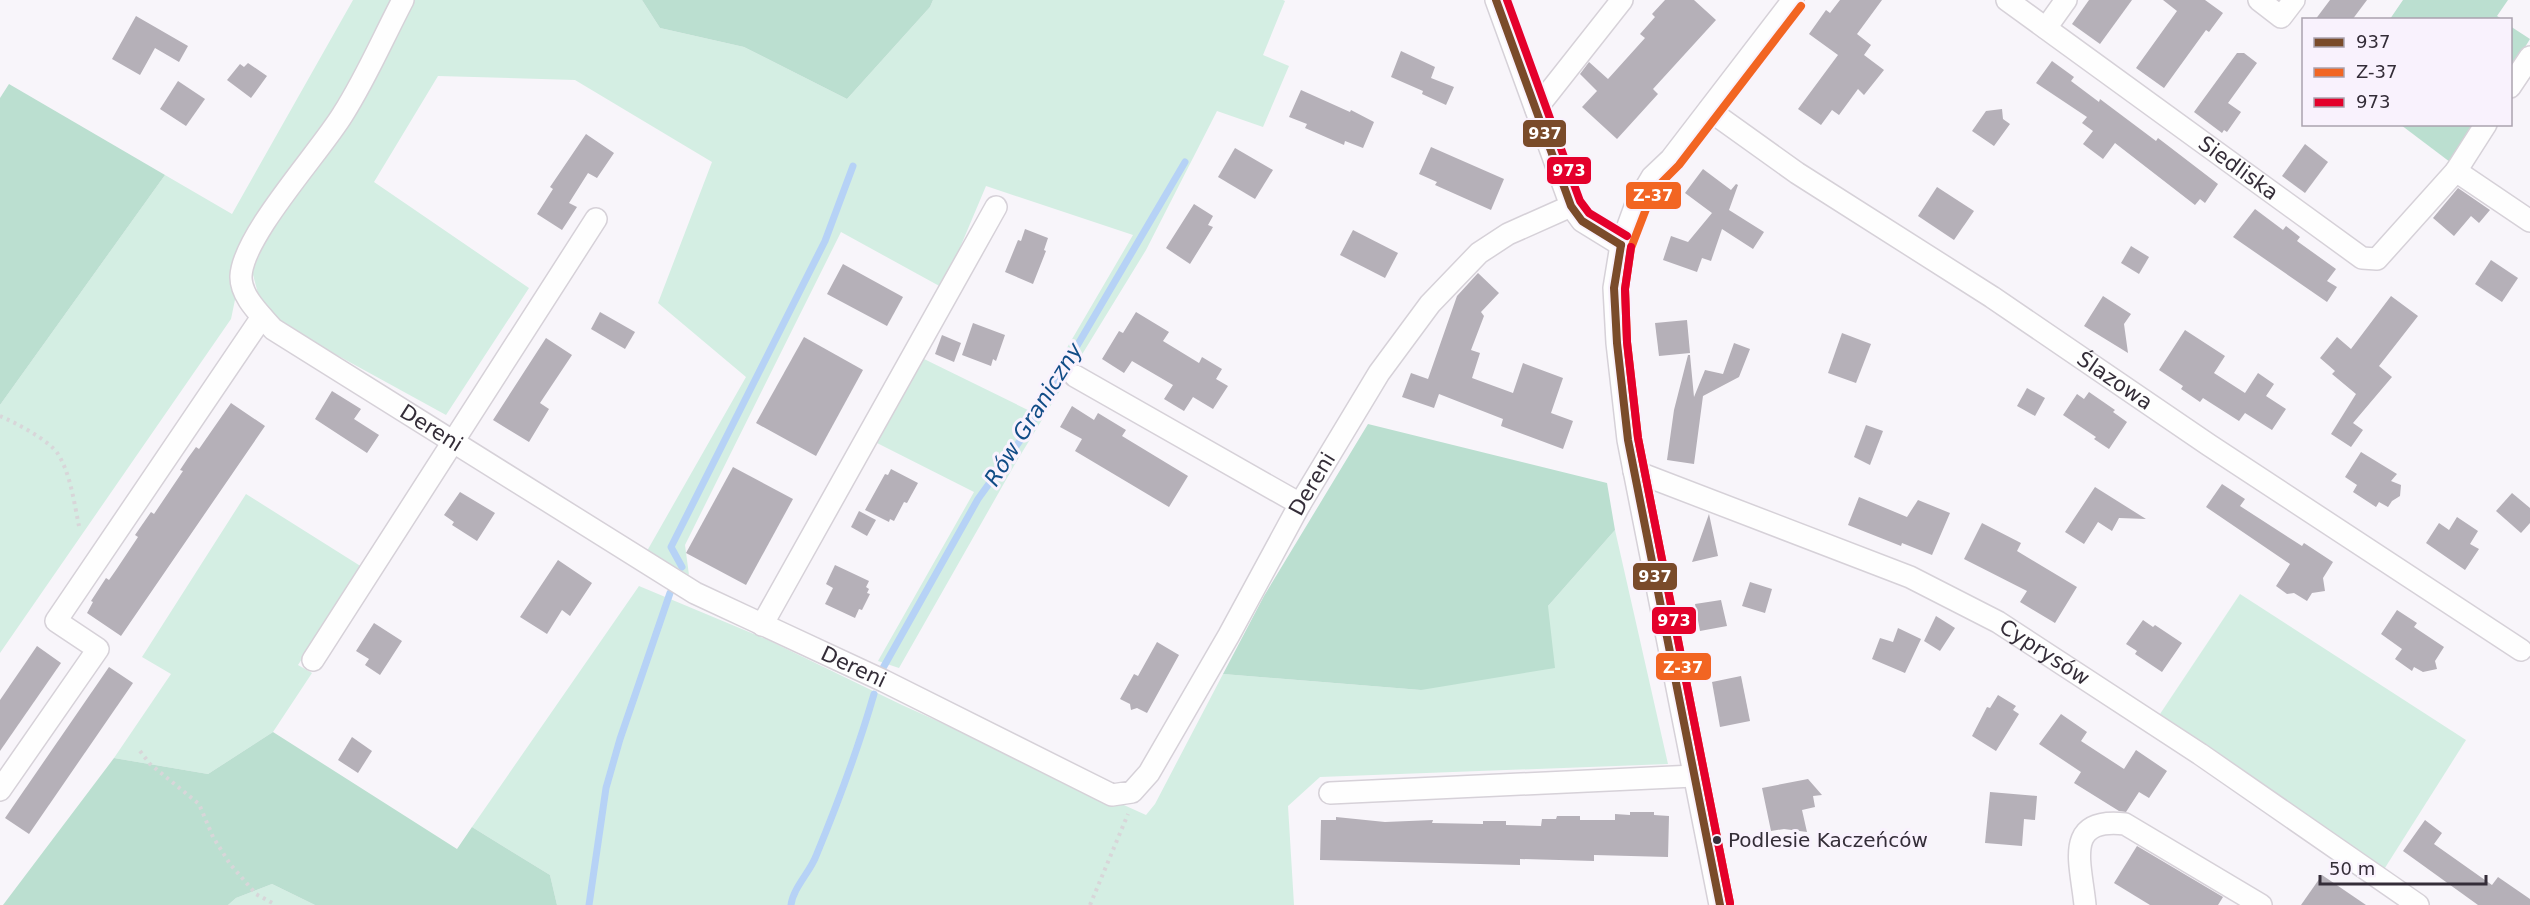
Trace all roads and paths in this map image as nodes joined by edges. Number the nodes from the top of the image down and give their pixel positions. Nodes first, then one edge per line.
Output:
1 (403, 0) edge
2 (1496, 0) edge
3 (1622, 0) edge
4 (1793, 0) edge
5 (2007, 0) edge
6 (2066, 0) edge
7 (2259, 0) edge
8 (2294, 0) edge
9 (2046, 28) junction
10 (2530, 57) edge
11 (2512, 85) edge
12 (1536, 109) junction
13 (1708, 110) junction
14 (2485, 126) edge
15 (2456, 171) junction
16 (1571, 206) junction
17 (996, 207) dead end
18 (596, 219) dead end
19 (2530, 221) edge
20 (1621, 245) junction
21 (262, 316) junction
22 (1075, 376) dead end
23 (0, 416) edge
24 (454, 442) junction
25 (1634, 471) junction
26 (1300, 504) junction
27 (79, 526) dead end
28 (762, 625) junction
29 (2521, 650) dead end
30 (313, 660) dead end
31 (140, 751) dead end
32 (1694, 776) junction
33 (0, 790) edge
34 (1131, 792) junction
35 (1330, 793) dead end
36 (276, 905) edge
37 (1089, 905) edge
38 (1720, 905) edge
39 (2085, 905) edge
40 (2260, 905) edge
41 (2418, 905) edge

1 - 21 street, Dereni
2 - 12 street
3 - 12 street
4 - 13 street
5 - 9 street, Siedliska
6 - 9 street
7 - 8 street
9 - 15 street, Siedliska
10 - 11 street
12 - 16 street
13 - 20 street
13 - 29 street, Ślazowa
14 - 15 street, Siedliska
15 - 19 street
16 - 20 street
16 - 26 street, Dereni
17 - 28 street
18 - 24 street
20 - 25 street
21 - 24 street, Dereni
21 - 33 street
22 - 26 street
23 - 27 path
24 - 28 street, Dereni
24 - 30 street
25 - 32 street
25 - 41 street, Cyprysów
26 - 34 street, Dereni
28 - 34 street, Dereni
31 - 36 path
32 - 35 street
32 - 38 street
34 - 37 path
39 - 40 street

